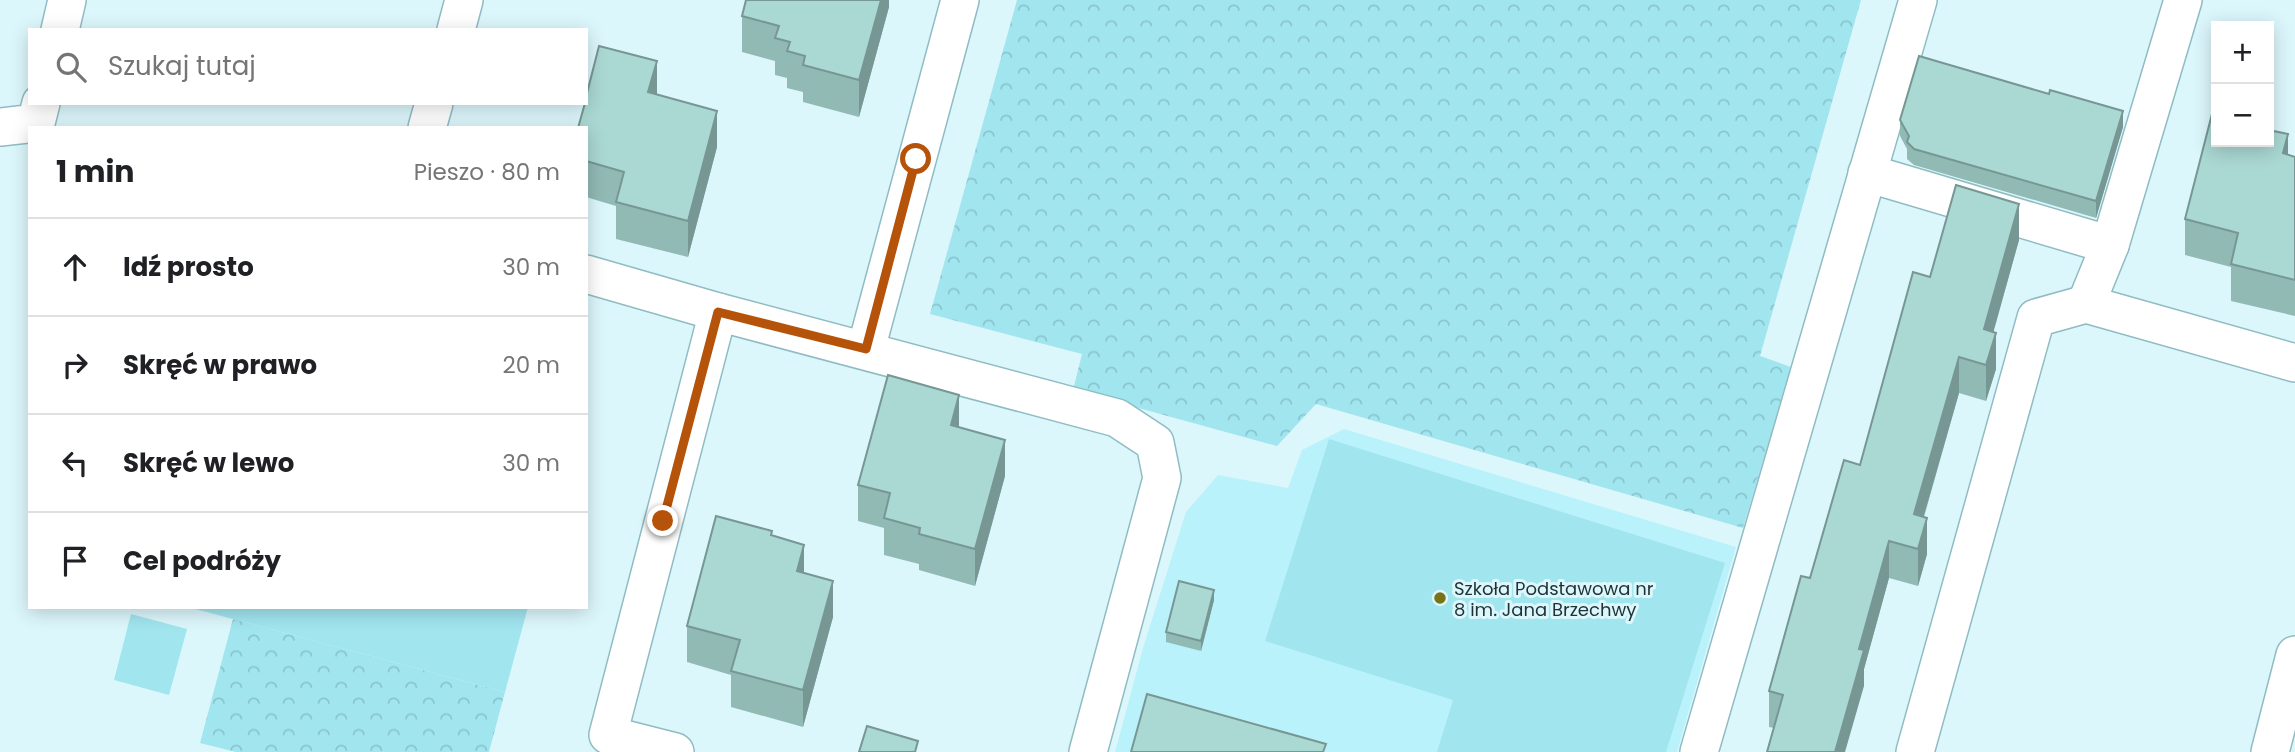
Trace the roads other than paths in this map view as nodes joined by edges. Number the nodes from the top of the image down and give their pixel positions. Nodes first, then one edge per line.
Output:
1 (67, 0) edge
2 (464, 0) edge
3 (960, 0) edge
4 (1917, 0) edge
5 (2183, 0) edge
6 (60, 28) edge
7 (457, 28) edge
8 (433, 105) edge
9 (43, 118) edge
10 (428, 126) edge
11 (0, 127) edge
12 (1867, 173) junction
13 (2110, 245) junction
14 (588, 275) edge
15 (2086, 303) junction
16 (718, 312) junction
17 (866, 349) junction
18 (2295, 363) edge
19 (2295, 655) edge
20 (606, 743) edge
21 (675, 752) edge
22 (1088, 752) edge
23 (1699, 752) edge
24 (1915, 752) edge
25 (2270, 752) edge

1 - 6 street
2 - 7 street
3 - 17 street
4 - 12 street
5 - 13 street
8 - 10 street
9 - 11 street
12 - 13 street
12 - 23 street
13 - 15 street
14 - 16 street
15 - 18 street
15 - 24 street
16 - 17 street
16 - 20 street
17 - 22 street
19 - 25 street
20 - 21 street

